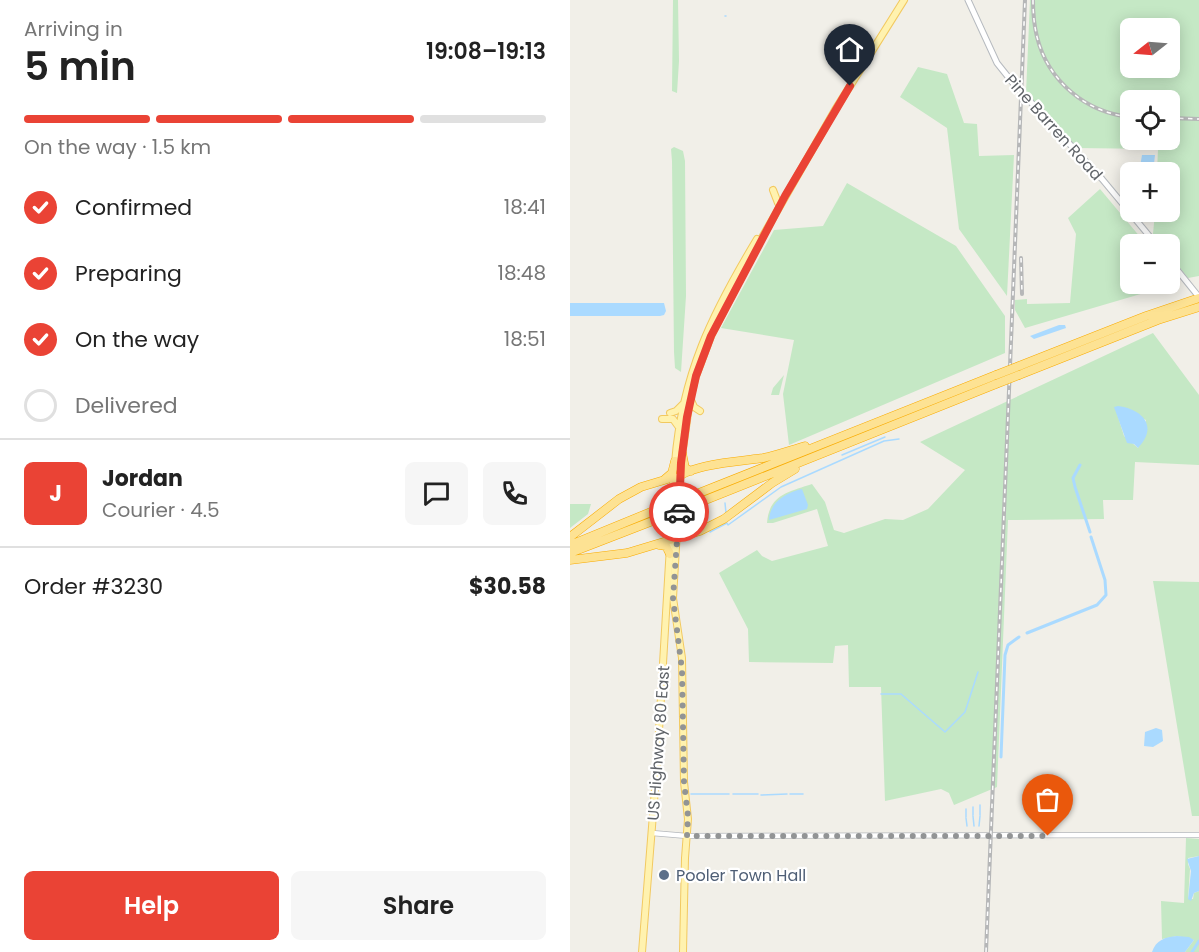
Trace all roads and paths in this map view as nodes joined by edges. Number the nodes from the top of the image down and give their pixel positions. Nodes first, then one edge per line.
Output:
1 (904, 0) edge
2 (968, 0) edge
3 (876, 45) junction
4 (861, 68) junction
5 (773, 190) dead end
6 (785, 196) junction
7 (776, 206) junction
8 (1148, 234) edge
9 (1180, 273) edge
10 (1199, 298) edge
11 (1199, 307) edge
12 (694, 364) junction
13 (691, 398) junction
14 (683, 403) junction
15 (700, 411) dead end
16 (670, 413) dead end
17 (684, 413) junction
18 (662, 419) dead end
19 (678, 430) junction
20 (844, 436) junction
21 (858, 439) junction
22 (682, 453) junction
23 (678, 462) junction
24 (693, 471) junction
25 (663, 480) junction
26 (677, 480) junction
27 (570, 537) edge
28 (674, 539) junction
29 (570, 545) edge
30 (655, 546) junction
31 (570, 553) edge
32 (670, 554) junction
33 (570, 560) edge
34 (665, 644) junction
35 (680, 647) junction
36 (652, 833) junction
37 (1199, 835) edge
38 (687, 836) junction
39 (642, 952) edge
40 (683, 952) edge

1 - 3 main road, US Highway 80 East
2 - 8 main road, Pine Barren Road
3 - 4 main road, US Highway 80 East
3 - 4 main road
4 - 6 main road, US Highway 80 East
5 - 7 main road
6 - 7 main road, US Highway 80 East
6 - 13 main road, US Highway 80 East
7 - 12 main road, US Highway 80 East
9 - 10 main road
10 - 20 highway, bridge
11 - 21 highway, bridge
12 - 14 main road, US Highway 80 East
12 - 17 main road
13 - 15 main road
13 - 17 main road, US Highway 80 East
14 - 16 main road
14 - 17 main road, US Highway 80 East
17 - 19 main road, US Highway 80 East
17 - 22 main road, US Highway 80 East
17 - 23 main road
18 - 19 main road
19 - 23 main road, US Highway 80 East
20 - 24 highway
20 - 29 highway, bridge
21 - 28 highway
21 - 31 highway, bridge
22 - 23 main road, US Highway 80 East
22 - 24 highway
23 - 25 highway
23 - 26 main road, US Highway 80 East
24 - 26 highway
25 - 26 highway
25 - 27 highway
26 - 28 main road, US Highway 80 East
28 - 30 highway
28 - 32 main road, US Highway 80 East
28 - 35 main road, US Highway 80 East
30 - 32 highway
30 - 33 highway
32 - 34 main road, US Highway 80 East
34 - 35 main road
34 - 36 main road, US Highway 80 East
35 - 38 main road, US Highway 80 East
36 - 38 street
36 - 39 main road, US Highway 80 East
37 - 38 street
38 - 40 main road, US Highway 80 East

